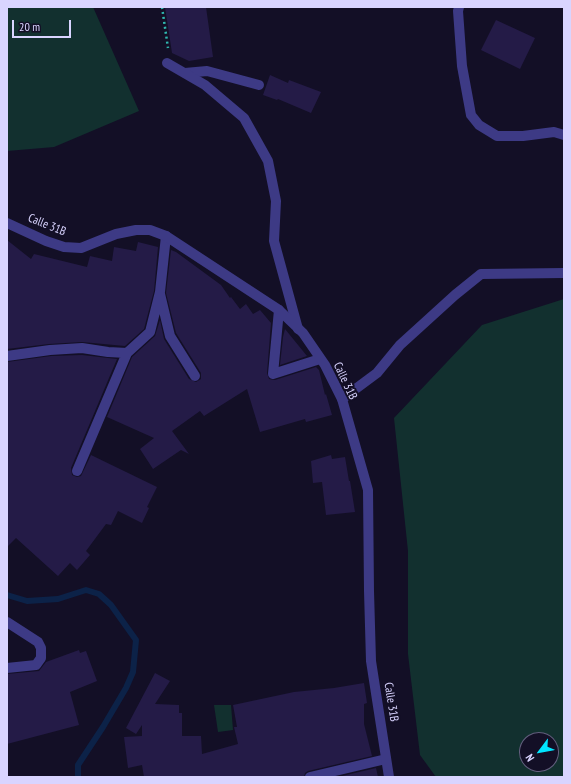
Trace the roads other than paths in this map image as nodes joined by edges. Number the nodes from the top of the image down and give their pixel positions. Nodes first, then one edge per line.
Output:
1 (459, 7) edge
2 (167, 63) road end
3 (185, 73) junction
4 (259, 85) dead end
5 (564, 135) edge
6 (7, 223) edge
7 (166, 236) junction
8 (564, 273) edge
9 (160, 292) junction
10 (279, 310) junction
11 (298, 329) junction
12 (127, 353) junction
13 (7, 356) edge
14 (320, 359) junction
15 (195, 376) dead end
16 (342, 400) junction
17 (77, 471) dead end
18 (7, 622) edge
19 (7, 668) edge
20 (386, 759) junction
21 (310, 777) edge
22 (389, 777) edge

1 - 5 street
2 - 3 street
3 - 4 street
3 - 11 street
6 - 7 street, Calle 31B
7 - 9 street
7 - 10 street, Calle 31B
8 - 16 street
9 - 12 street
9 - 15 street
10 - 11 street, Calle 31B
10 - 14 street
11 - 14 street, Calle 31B
12 - 13 street
12 - 17 street
14 - 16 street, Calle 31B
16 - 20 street, Calle 31B
18 - 19 street
20 - 21 street
20 - 22 street, Calle 31B

